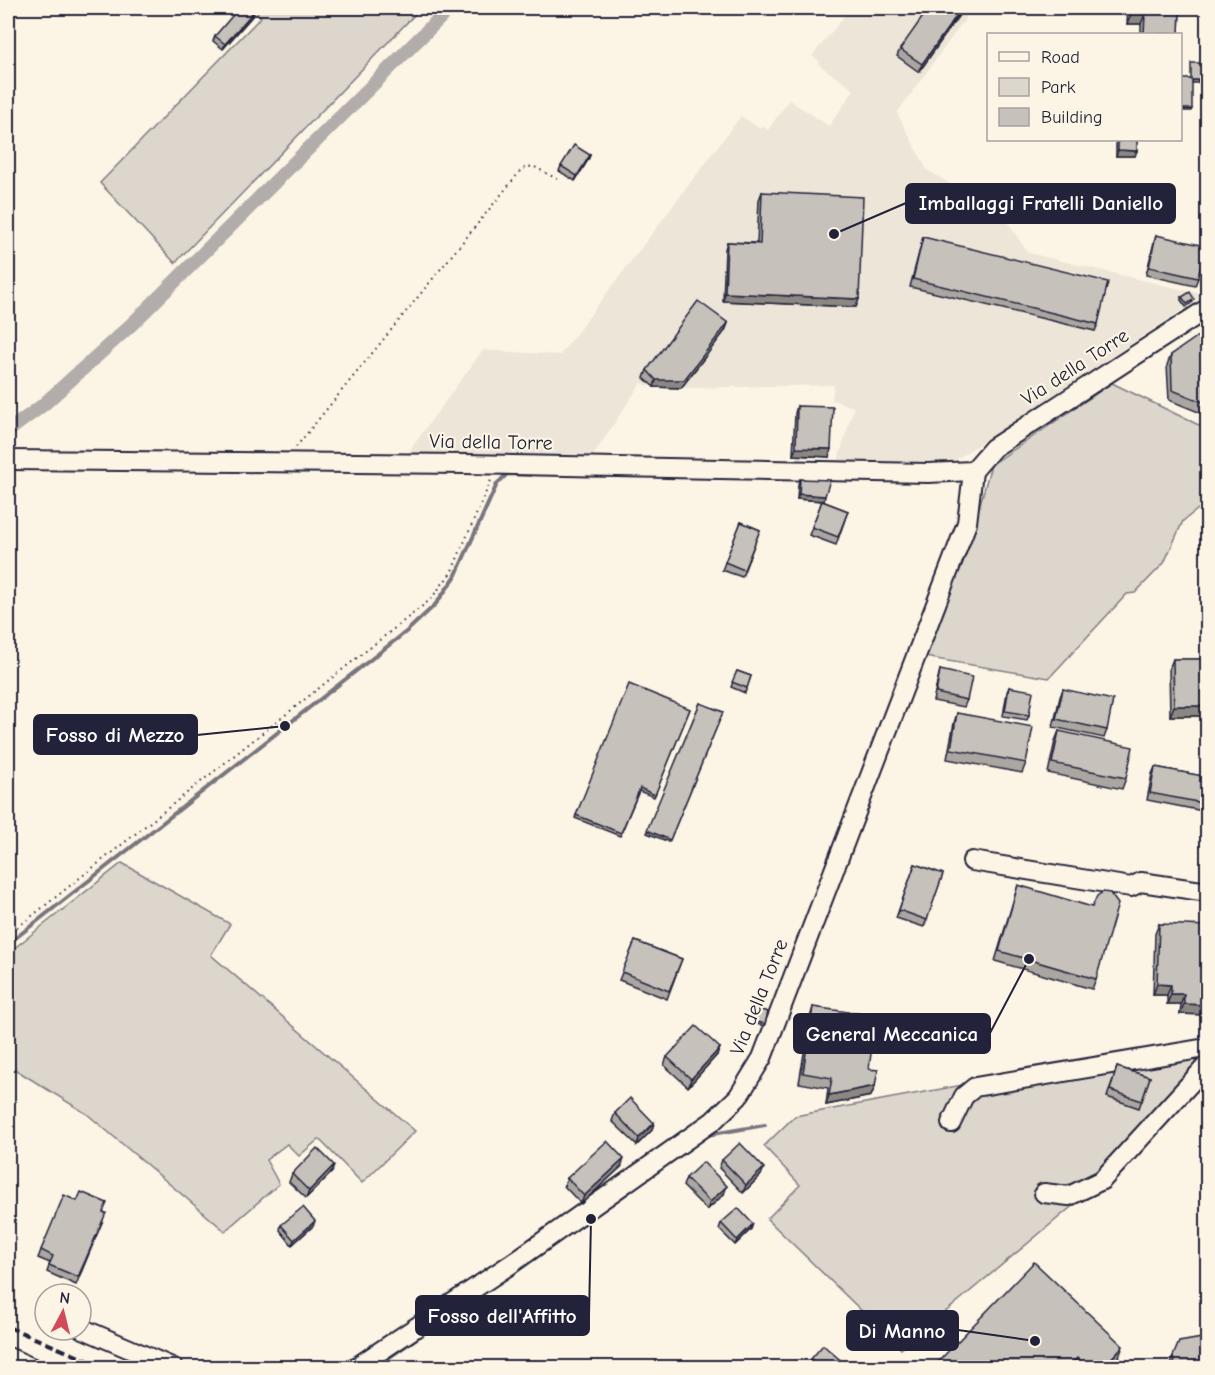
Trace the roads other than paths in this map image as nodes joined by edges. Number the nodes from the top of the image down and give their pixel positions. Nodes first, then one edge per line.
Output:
1 (1208, 308) edge
2 (8, 460) edge
3 (973, 471) junction
4 (972, 861) dead end
5 (1208, 892) edge
6 (1208, 1050) edge
7 (1208, 1064) edge
8 (951, 1123) dead end
9 (1044, 1192) dead end
10 (93, 1333) edge
11 (8, 1357) edge
12 (33, 1368) edge
13 (174, 1368) edge
14 (355, 1368) edge

1 - 3 street, Via della Torre
2 - 3 street, Via della Torre
3 - 14 street, Via della Torre
4 - 5 street
6 - 8 street
7 - 9 street
10 - 13 street
11 - 12 street

